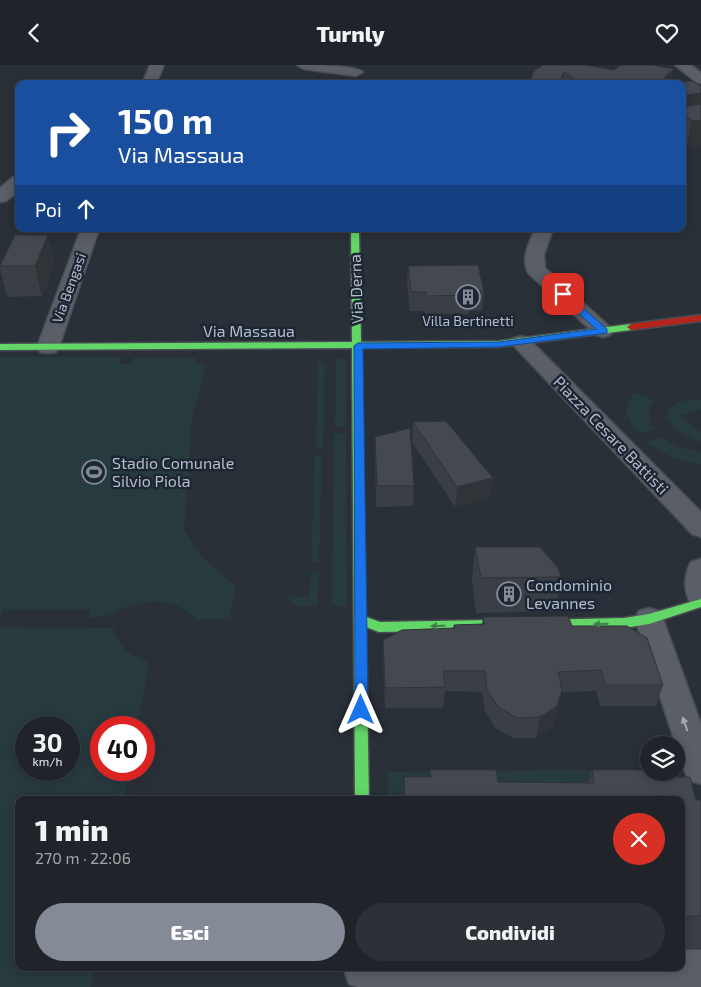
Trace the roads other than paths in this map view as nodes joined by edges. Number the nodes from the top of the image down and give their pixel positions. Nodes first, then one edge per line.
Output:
1 (157, 65) edge
2 (307, 65) edge
3 (369, 65) edge
4 (682, 65) edge
5 (355, 78) edge
6 (701, 79) edge
7 (151, 80) edge
8 (15, 175) edge
9 (0, 176) edge
10 (15, 184) edge
11 (0, 197) edge
12 (89, 232) edge
13 (355, 232) edge
14 (543, 232) edge
15 (701, 318) edge
16 (603, 331) junction
17 (510, 343) junction
18 (358, 346) junction
19 (0, 347) edge
20 (48, 347) junction
21 (701, 528) edge
22 (701, 569) edge
23 (701, 597) edge
24 (701, 603) edge
25 (649, 619) junction
26 (361, 620) junction
27 (502, 625) edge
28 (521, 625) edge
29 (701, 770) edge
30 (362, 796) edge
31 (685, 969) edge
32 (701, 969) edge
33 (588, 971) edge
34 (363, 975) edge

1 - 7 street
2 - 5 street
3 - 5 street
4 - 6 street
8 - 9 street
10 - 11 street
12 - 20 street, Via Bengasi
13 - 18 street, Via Derna
14 - 16 street
15 - 16 street
16 - 17 street
17 - 18 street, Via Massaua
17 - 21 street, Piazza Cesare Battisti
18 - 20 street, Via Massaua
18 - 26 street, Via Derna
19 - 20 street, Via Massaua
22 - 23 street
24 - 25 street
25 -> 28 street
29 -> 25 street
27 -> 26 street
26 - 30 street, Via Derna
31 - 32 street
33 - 34 street

